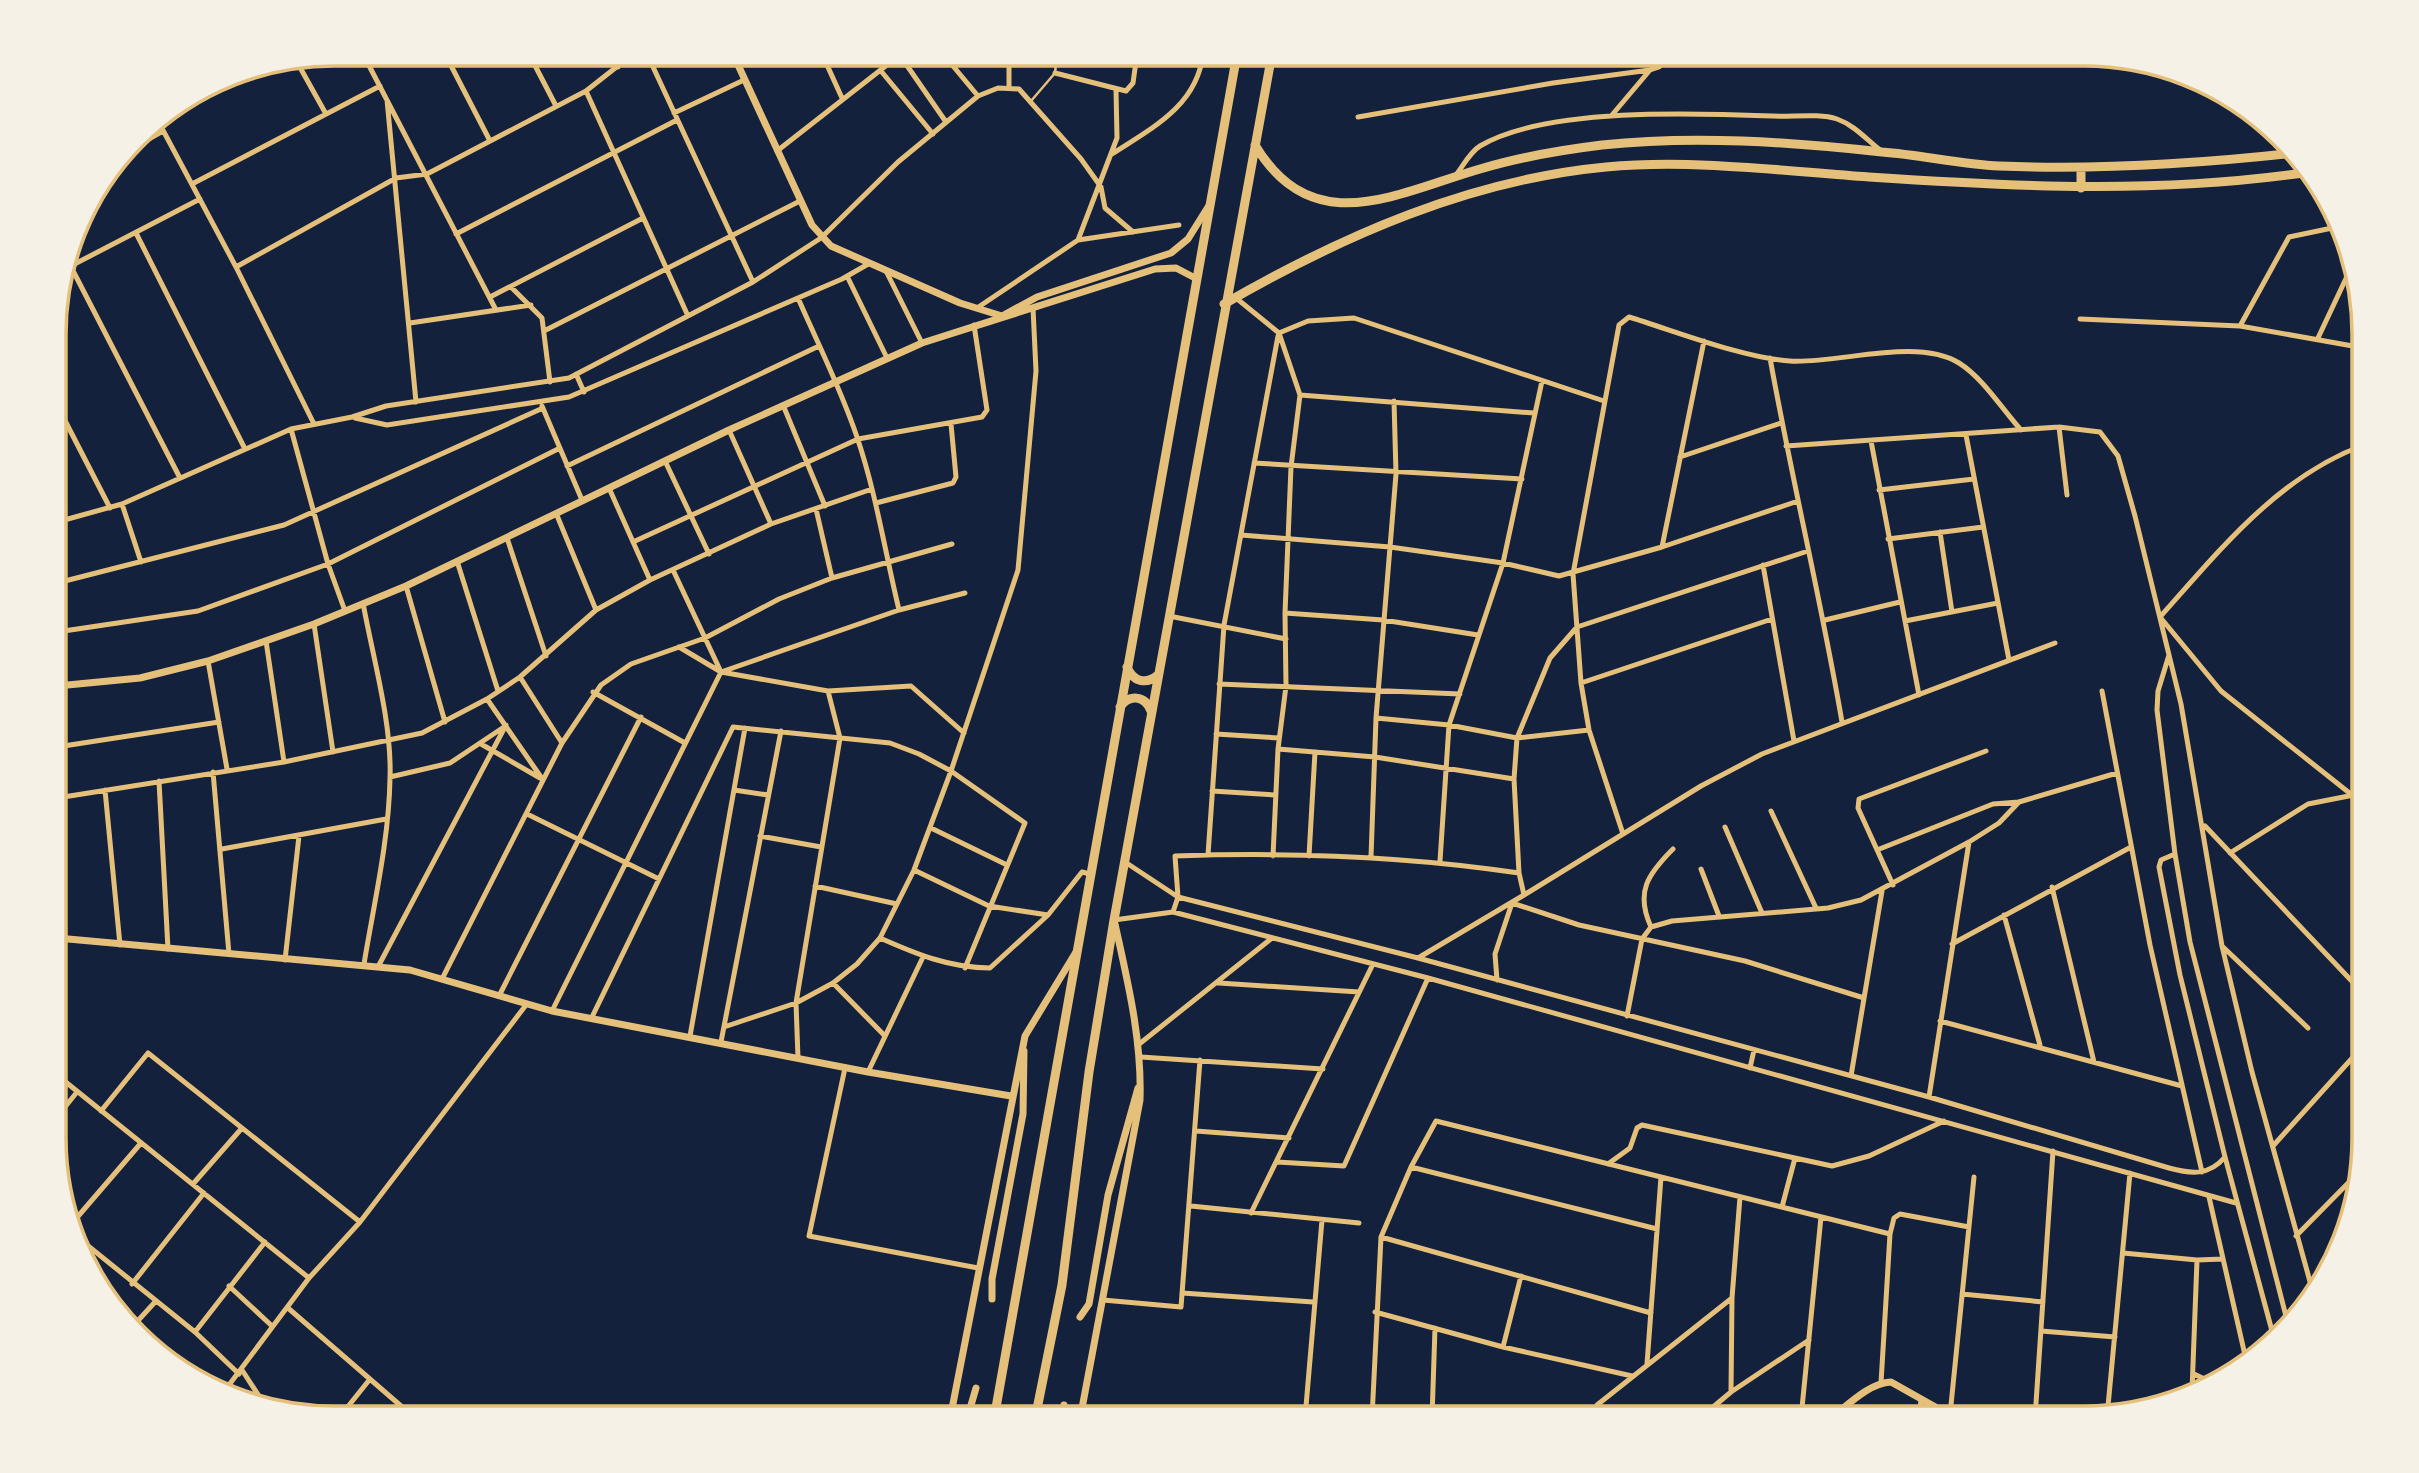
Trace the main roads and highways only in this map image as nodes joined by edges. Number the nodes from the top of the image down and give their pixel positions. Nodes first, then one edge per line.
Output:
1 (1235, 66) edge
2 (1270, 66) edge
3 (1255, 144) junction
4 (2282, 154) edge
5 (2081, 168) junction
6 (2299, 174) edge
7 (2081, 188) junction
8 (1224, 304) junction
9 (1127, 666) junction
10 (1158, 675) junction
11 (1120, 707) junction
12 (1151, 712) junction
13 (996, 1406) edge
14 (1038, 1406) edge

1 - 9 main road
2 - 3 main road
3 - 5 main road
3 - 8 main road
4 - 5 main road
5 - 7 main road
6 - 7 main road
7 - 8 main road
8 - 10 main road
9 - 10 main road
9 - 11 main road
10 - 12 main road
11 - 12 main road
11 - 13 main road
12 - 14 main road

